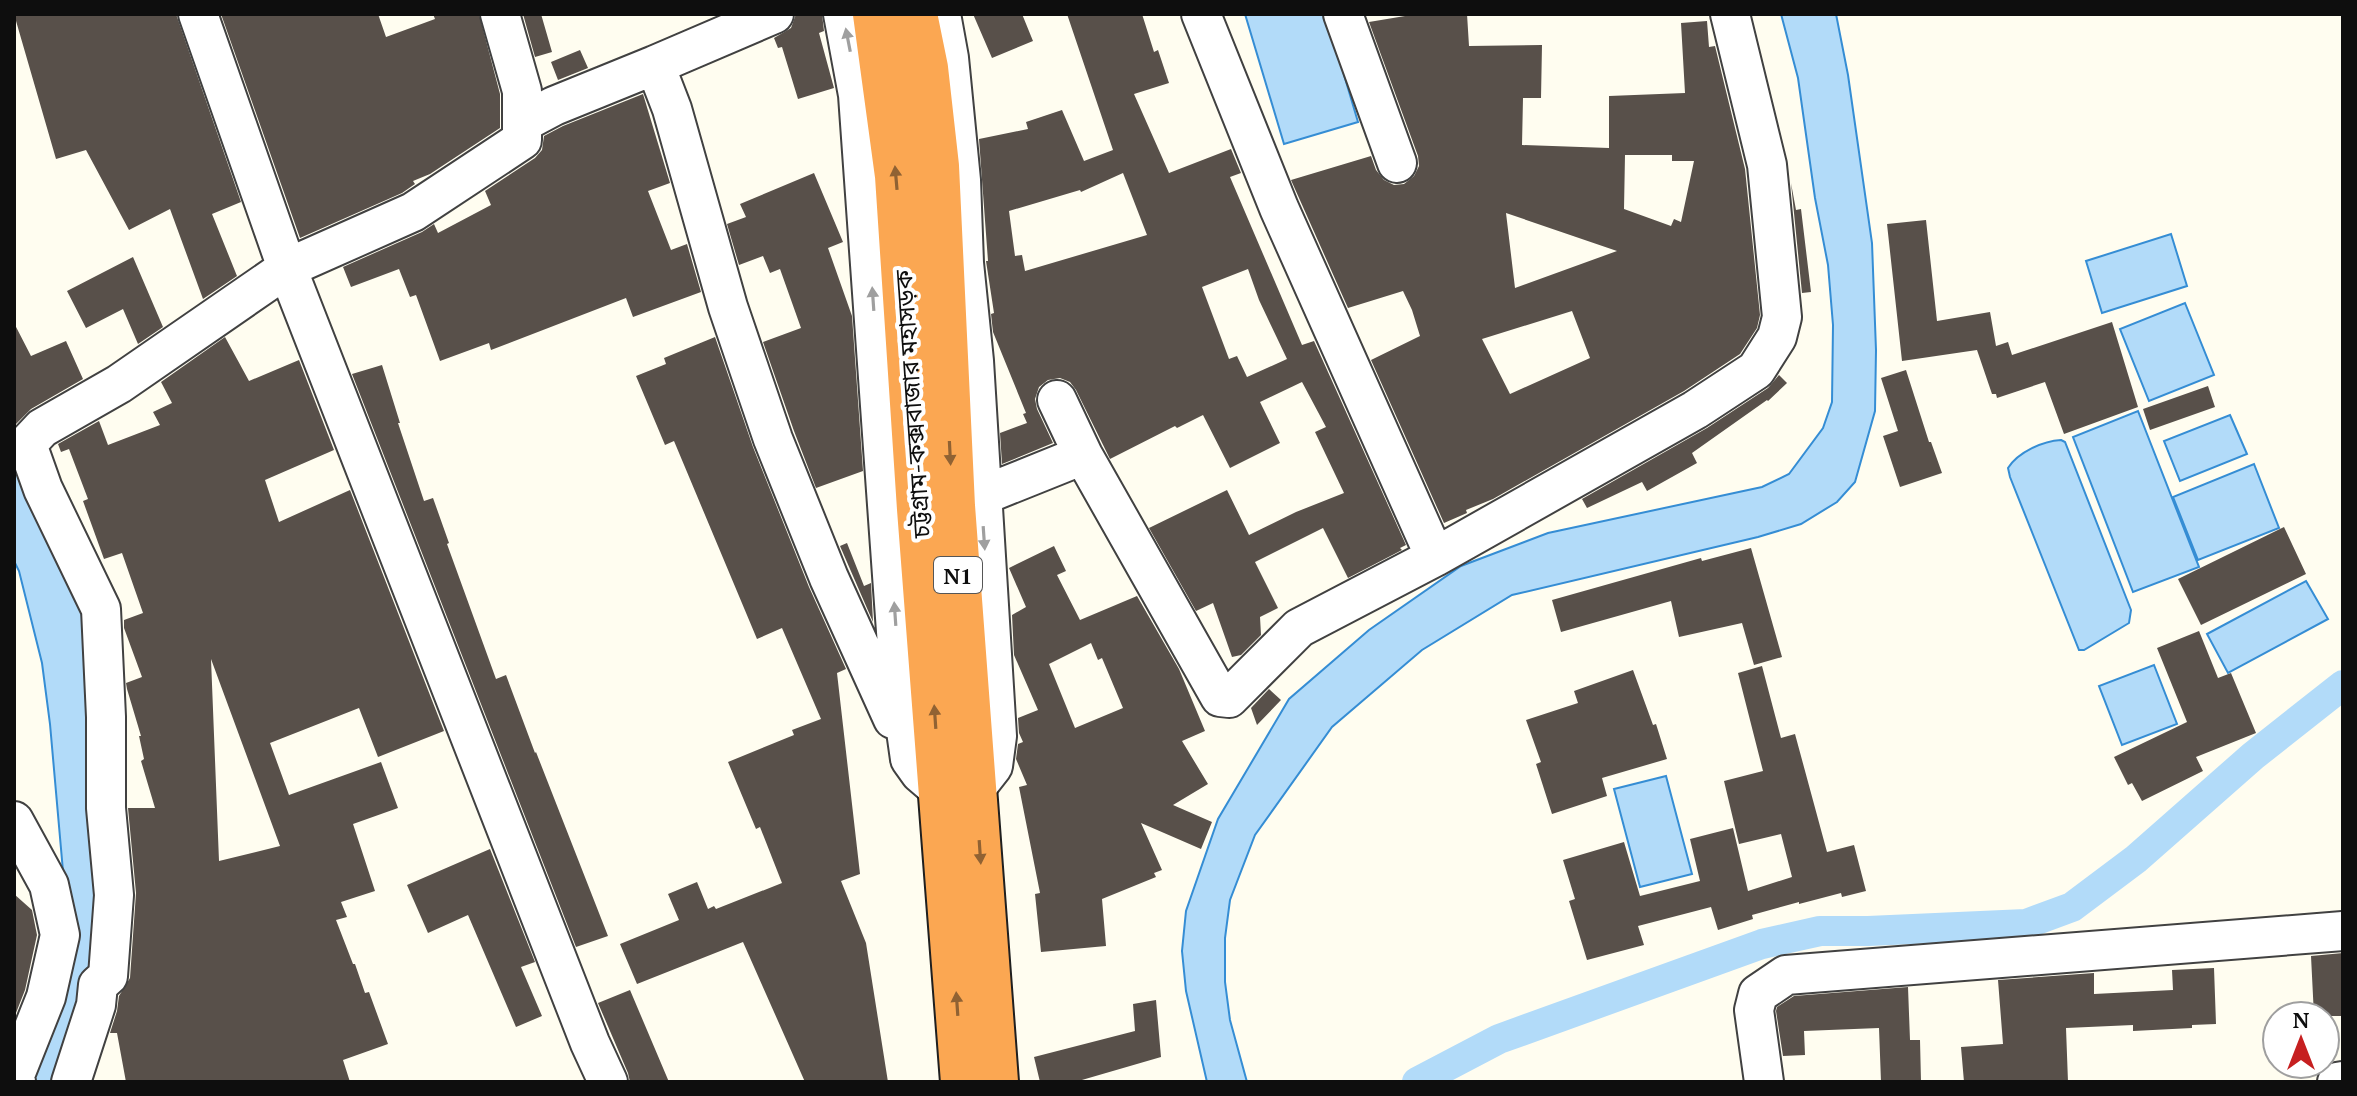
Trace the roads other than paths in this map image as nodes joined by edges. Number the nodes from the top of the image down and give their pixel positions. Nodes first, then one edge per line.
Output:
1 (198, 14) edge
2 (500, 14) edge
3 (774, 14) edge
4 (843, 14) edge
5 (875, 14) edge
6 (915, 14) edge
7 (941, 14) edge
8 (1201, 14) edge
9 (1343, 14) edge
10 (1730, 14) edge
11 (655, 65) junction
12 (522, 123) junction
13 (1397, 163) dead end
14 (883, 218) junction
15 (287, 268) junction
16 (956, 305) junction
17 (892, 348) junction
18 (960, 376) junction
19 (1057, 400) dead end
20 (1083, 455) junction
21 (981, 496) junction
22 (1435, 557) junction
23 (910, 759) junction
24 (958, 790) junction
25 (14, 821) edge
26 (2343, 931) edge
27 (2343, 1081) edge
28 (16, 1082) edge
29 (71, 1082) edge
30 (608, 1082) edge
31 (963, 1082) edge
32 (996, 1082) edge
33 (1764, 1082) edge
34 (2337, 1082) edge

1 - 15 street
2 - 12 street
3 - 11 street
14 -> 4 street
14 -> 5 highway, চট্টগ্রাম-কক্সবাজার মহাসড়ক / N1
6 - 16 highway, চট্টগ্রাম-কক্সবাজার মহাসড়ক / N1
7 - 16 street
8 - 22 street
9 - 13 street
10 - 22 street
11 - 12 street
11 - 23 street
12 - 15 street
17 -> 14 highway, চট্টগ্রাম-কক্সবাজার মহাসড়ক / N1
15 - 29 street
15 - 30 street
16 - 18 highway, চট্টগ্রাম-কক্সবাজার মহাসড়ক / N1
23 -> 17 street
24 -> 17 highway, চট্টগ্রাম-কক্সবাজার মহাসড়ক / N1
18 - 21 street
18 -> 24 highway, চট্টগ্রাম-কক্সবাজার মহাসড়ক / N1
19 - 20 street
20 - 21 street
20 - 22 street
21 -> 24 street
23 - 24 street
31 -> 24 highway, চট্টগ্রাম-কক্সবাজার মহাসড়ক / N1
24 -> 32 highway, চট্টগ্রাম-কক্সবাজার মহাসড়ক / N1
25 - 28 street
26 - 33 street
27 - 34 street

